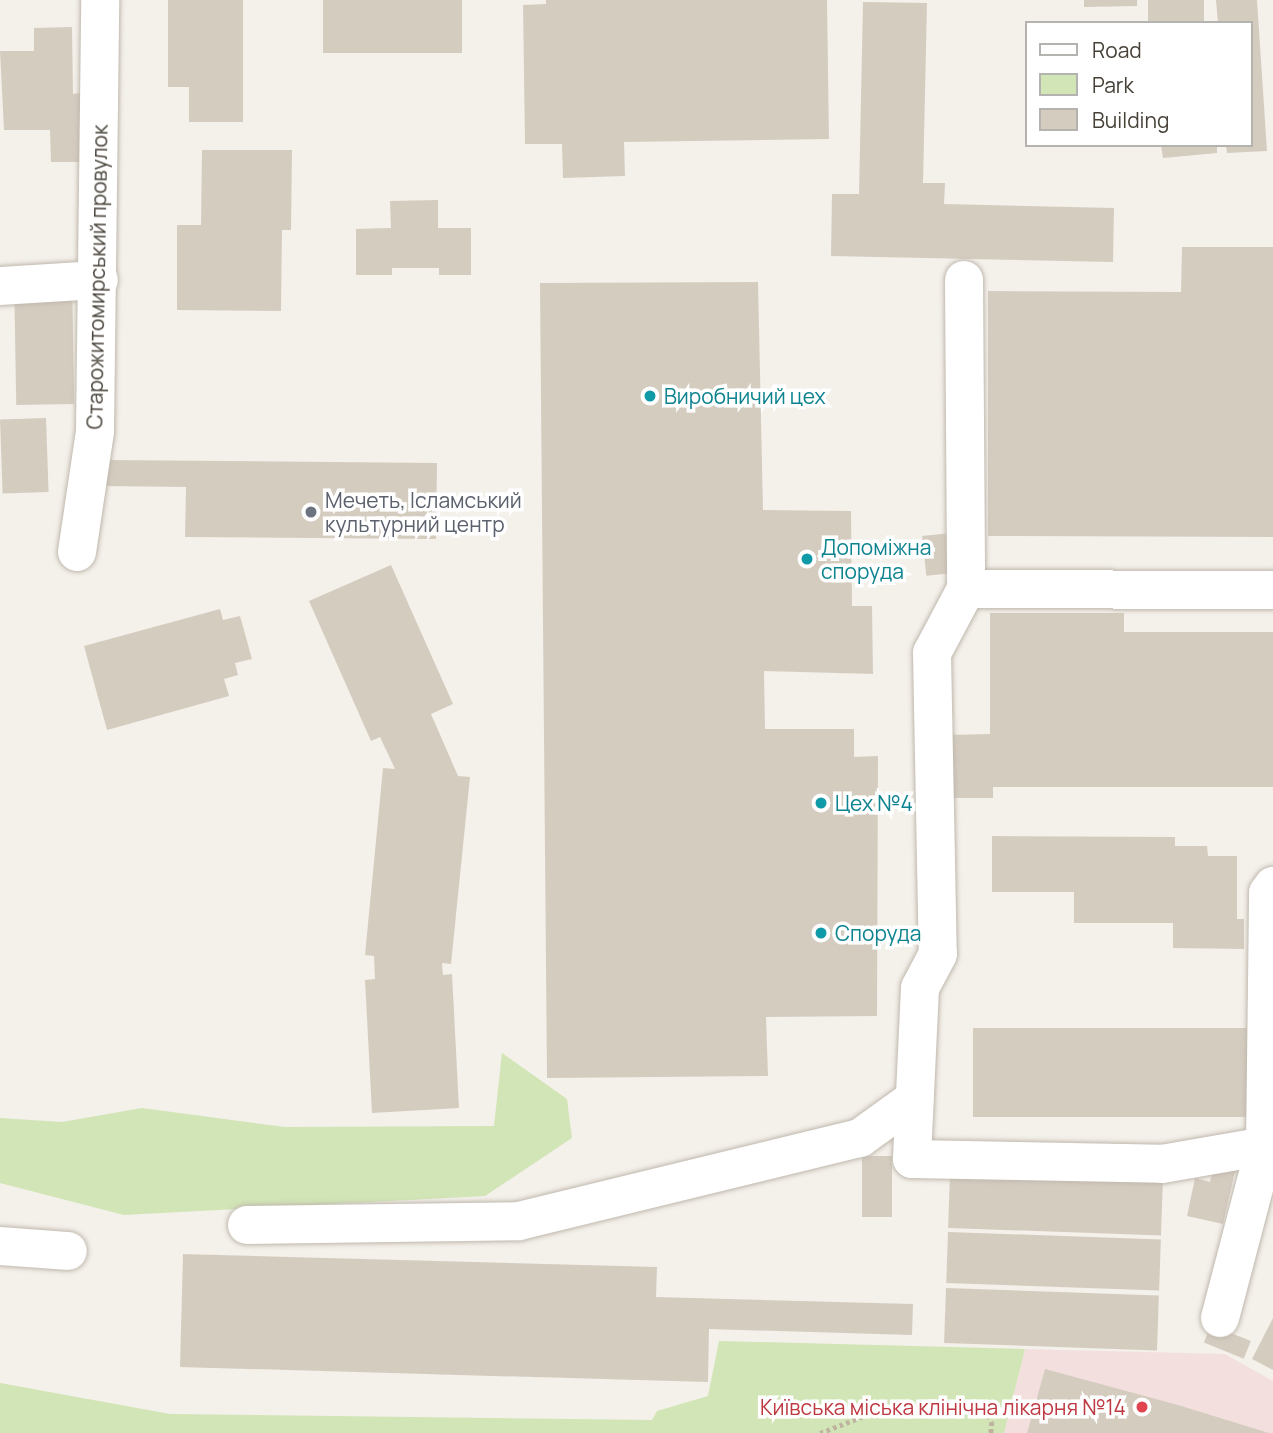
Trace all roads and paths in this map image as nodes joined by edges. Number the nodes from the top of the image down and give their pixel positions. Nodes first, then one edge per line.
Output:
1 (100, 0) edge
2 (99, 280) junction
3 (964, 280) dead end
4 (0, 286) edge
5 (77, 552) dead end
6 (966, 589) junction
7 (1273, 590) edge
8 (1273, 886) edge
9 (914, 1099) junction
10 (1265, 1146) junction
11 (247, 1225) dead end
12 (0, 1246) edge
13 (68, 1251) dead end
14 (1220, 1318) dead end
15 (820, 1433) edge
16 (991, 1433) edge

1 - 2 street, Старожитомирський провулок
2 - 4 street
2 - 5 street, Старожитомирський провулок
3 - 6 street
6 - 7 street
6 - 9 street
8 - 10 street
9 - 10 street
9 - 11 street
10 - 14 street
12 - 13 street
15 - 16 path

